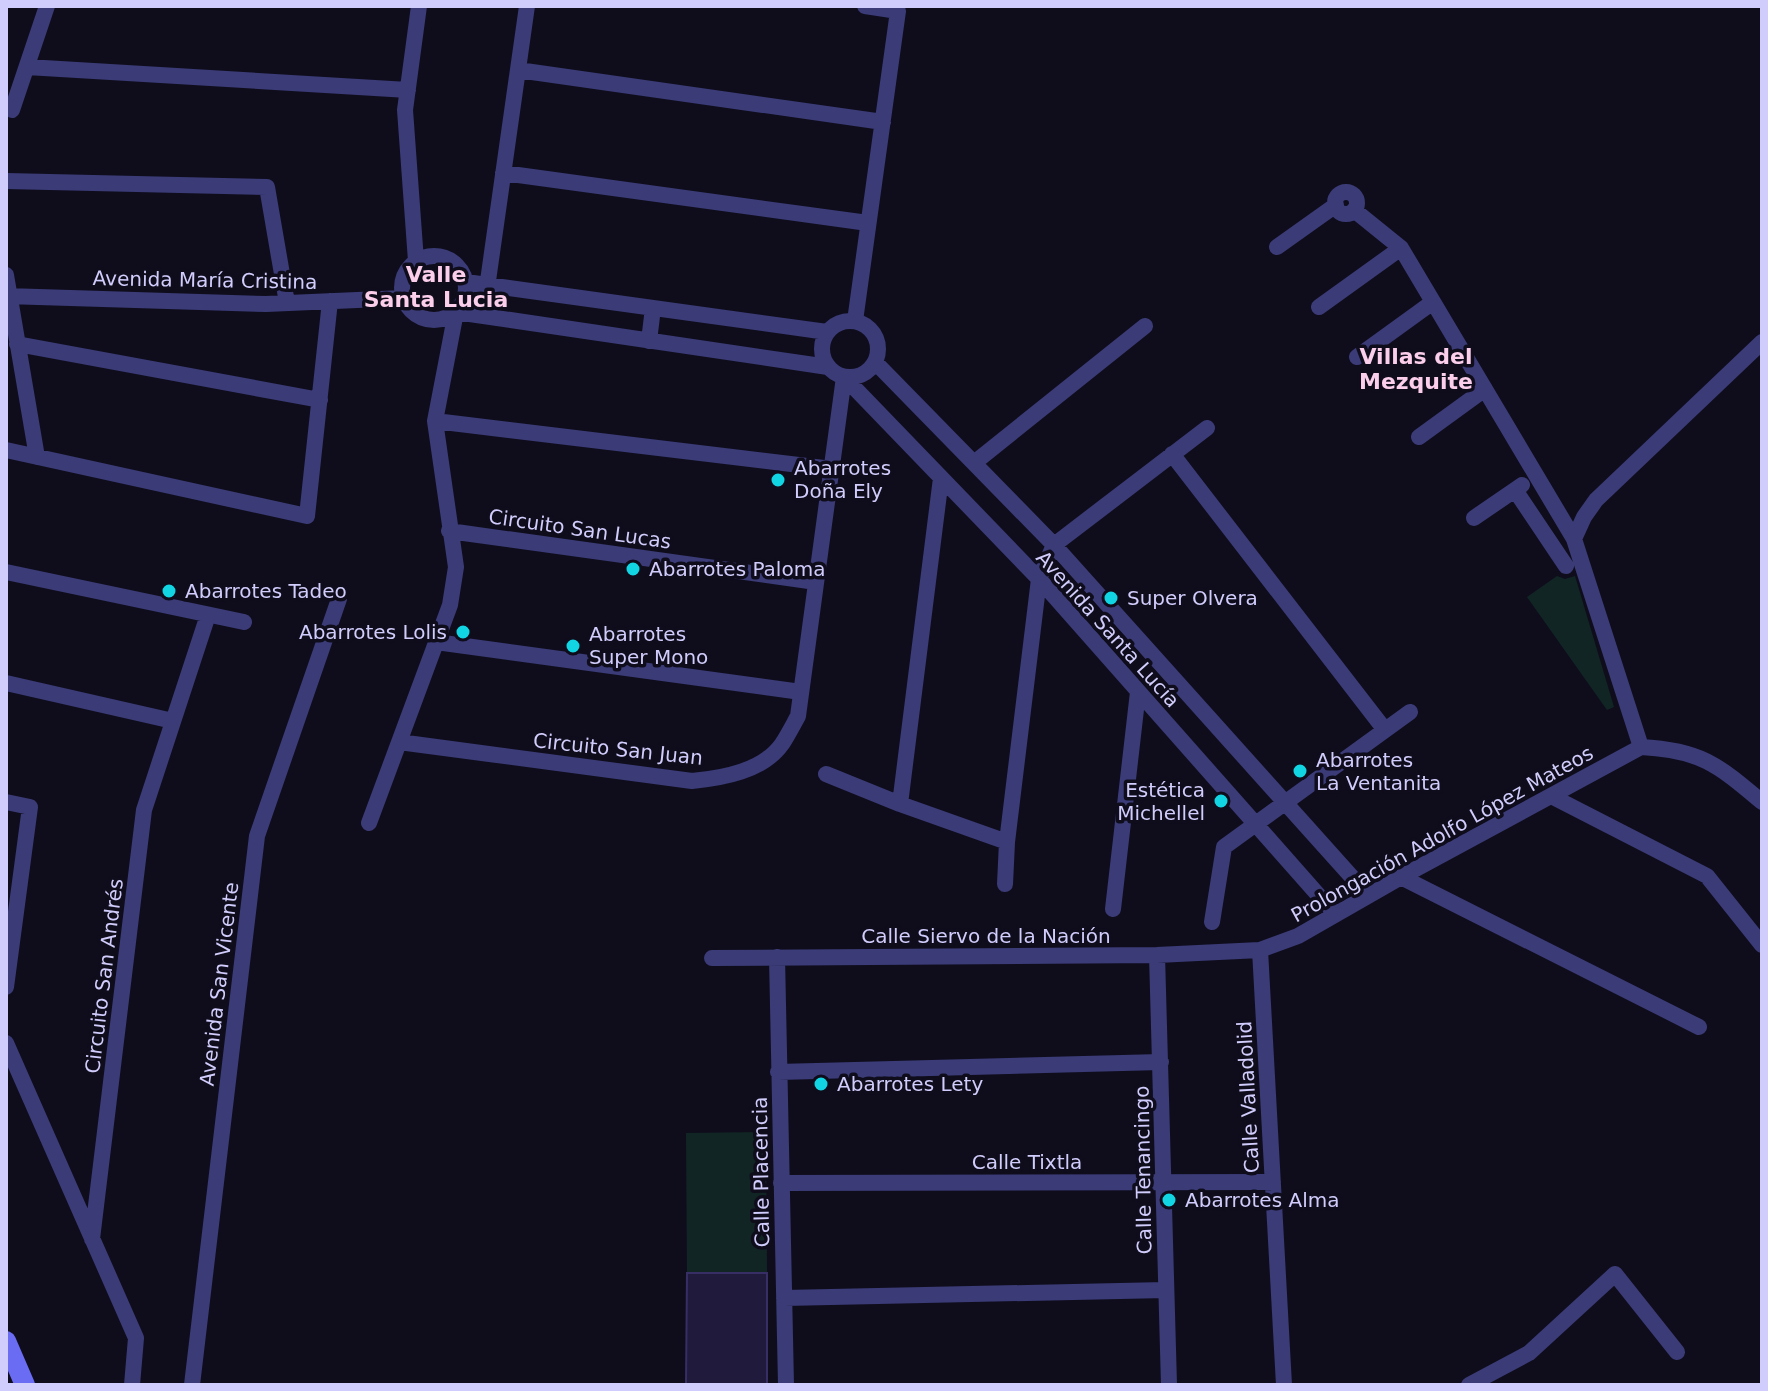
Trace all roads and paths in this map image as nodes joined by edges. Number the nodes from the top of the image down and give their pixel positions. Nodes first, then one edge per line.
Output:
1 (47, 6) edge
2 (419, 6) edge
3 (527, 6) edge
4 (865, 6) edge
5 (27, 67) junction
6 (518, 70) junction
7 (408, 90) junction
8 (12, 110) dead end
9 (883, 122) junction
10 (503, 173) junction
11 (6, 181) edge
12 (868, 223) junction
13 (1277, 247) dead end
14 (1401, 248) junction
15 (416, 261) junction
16 (6, 275) edge
17 (466, 282) junction
18 (487, 285) junction
19 (7, 296) edge
20 (403, 298) junction
21 (330, 301) junction
22 (1433, 302) junction
23 (287, 303) junction
24 (1319, 307) dead end
25 (653, 308) junction
26 (456, 312) junction
27 (483, 316) junction
28 (855, 321) junction
29 (1145, 326) dead end
30 (827, 332) junction
31 (649, 341) junction
32 (1762, 342) edge
33 (17, 344) junction
34 (1357, 357) dead end
35 (875, 362) junction
36 (828, 367) junction
37 (844, 377) junction
38 (1485, 389) junction
39 (320, 400) junction
40 (435, 421) junction
41 (1207, 428) dead end
42 (1419, 437) dead end
43 (6, 450) edge
44 (1172, 454) junction
45 (37, 457) junction
46 (974, 463) junction
47 (832, 469) junction
48 (1536, 475) junction
49 (941, 478) junction
50 (1515, 490) junction
51 (1474, 518) dead end
52 (449, 531) junction
53 (1574, 539) junction
54 (1054, 545) junction
55 (1566, 566) dead end
56 (6, 572) edge
57 (1039, 579) junction
58 (816, 582) junction
59 (339, 599) dead end
60 (208, 615) junction
61 (244, 622) dead end
62 (436, 642) junction
63 (6, 683) edge
64 (801, 692) junction
65 (1138, 692) junction
66 (1410, 712) dead end
67 (173, 721) junction
68 (1385, 730) junction
69 (399, 742) junction
70 (1641, 747) junction
71 (826, 774) dead end
72 (1551, 796) junction
73 (6, 802) edge
74 (1762, 802) edge
75 (1285, 803) junction
76 (900, 804) junction
77 (369, 823) dead end
78 (1255, 824) junction
79 (1007, 842) junction
80 (1401, 877) junction
81 (1005, 884) dead end
82 (1368, 895) junction
83 (1113, 909) dead end
84 (1335, 914) junction
85 (1212, 922) dead end
86 (1762, 945) edge
87 (1260, 950) junction
88 (1157, 955) junction
89 (777, 957) junction
90 (712, 958) dead end
91 (6, 987) edge
92 (1699, 1027) dead end
93 (6, 1043) edge
94 (1161, 1062) junction
95 (778, 1072) junction
96 (1164, 1181) junction
97 (1273, 1182) junction
98 (781, 1183) junction
99 (92, 1239) junction
100 (1166, 1290) junction
101 (784, 1298) junction
102 (6, 1341) edge
103 (1677, 1352) dead end
104 (25, 1385) edge
105 (132, 1385) edge
106 (192, 1385) edge
107 (786, 1385) edge
108 (1169, 1385) edge
109 (1284, 1385) edge
110 (1469, 1385) edge

1 - 5 street
2 - 7 street
3 - 6 street
4 - 9 street
5 - 7 street
5 - 8 street
6 - 9 street
6 - 10 street
7 - 15 street
9 - 12 street
10 - 12 street
10 - 18 street
11 - 23 street
12 - 28 street
13 - 14 street
14 - 22 street
14 - 24 street
15 - 17 street
15 - 20 street
16 - 19 street
17 - 18 street
17 - 26 street
18 - 25 street
18 - 27 street
19 - 23 street, Avenida María Cristina
19 - 33 street
20 - 21 street, Avenida María Cristina
20 - 26 street
21 - 23 street, Avenida María Cristina
21 - 39 street
22 - 34 street
22 - 38 street
25 - 30 street
25 - 31 street
26 - 27 street
26 - 40 street
27 - 31 street
28 - 30 street
28 - 35 street
29 - 46 street
30 - 36 street
31 - 36 street
32 - 53 street
33 - 39 street
33 - 45 street
35 - 37 street
35 - 46 street, Avenida Santa Lucía
36 - 37 street
37 - 47 street
37 - 49 street, Avenida Santa Lucía
38 - 42 street
38 - 48 street
39 - 45 street
40 - 47 street
40 - 52 street
41 - 44 street
43 - 45 street
44 - 54 street
44 - 68 street
46 - 54 street, Avenida Santa Lucía
47 - 58 street
48 - 50 street
48 - 53 street
49 - 57 street, Avenida Santa Lucía
49 - 76 street
50 - 51 street
50 - 55 street
52 - 58 street, Circuito San Lucas
52 - 62 street
53 - 70 street
54 - 57 street
54 - 75 street, Avenida Santa Lucía
56 - 60 street
57 - 65 street, Avenida Santa Lucía
57 - 79 street
58 - 64 street
59 - 106 street, Avenida San Vicente
60 - 61 street
60 - 67 street, Circuito San Andrés
62 - 64 street
62 - 69 street
63 - 67 street
64 - 69 street, Circuito San Juan
65 - 78 street, Avenida Santa Lucía
65 - 83 street
66 - 68 street
67 - 99 street, Circuito San Andrés
68 - 75 street
69 - 77 street
70 - 72 street, Prolongación Adolfo López Mateos
70 - 74 street
71 - 76 street
72 - 80 street, Prolongación Adolfo López Mateos
72 - 86 street
73 - 91 street
75 - 78 street
75 - 82 street, Avenida Santa Lucía
76 - 79 street
78 - 84 street, Avenida Santa Lucía
78 - 85 street
79 - 81 street
80 - 82 street, Prolongación Adolfo López Mateos
80 - 92 street
82 - 84 street, Prolongación Adolfo López Mateos
84 - 87 street, Prolongación Adolfo López Mateos
87 - 88 street, Calle Siervo de la Nación
87 - 97 street, Calle Valladolid
88 - 89 street, Calle Siervo de la Nación
88 - 94 street, Calle Tenancingo
89 - 90 street, Calle Siervo de la Nación
89 - 95 street, Calle Placencia
93 - 99 street
94 - 95 street
94 - 96 street, Calle Tenancingo
95 - 98 street, Calle Placencia
96 - 97 street, Calle Tixtla
96 - 98 street, Calle Tixtla
96 - 100 street, Calle Tenancingo
97 - 109 street, Calle Valladolid
98 - 101 street, Calle Placencia
99 - 105 street
100 - 101 street
100 - 108 street, Calle Tenancingo
101 - 107 street, Calle Placencia
102 - 104 street
103 - 110 street

